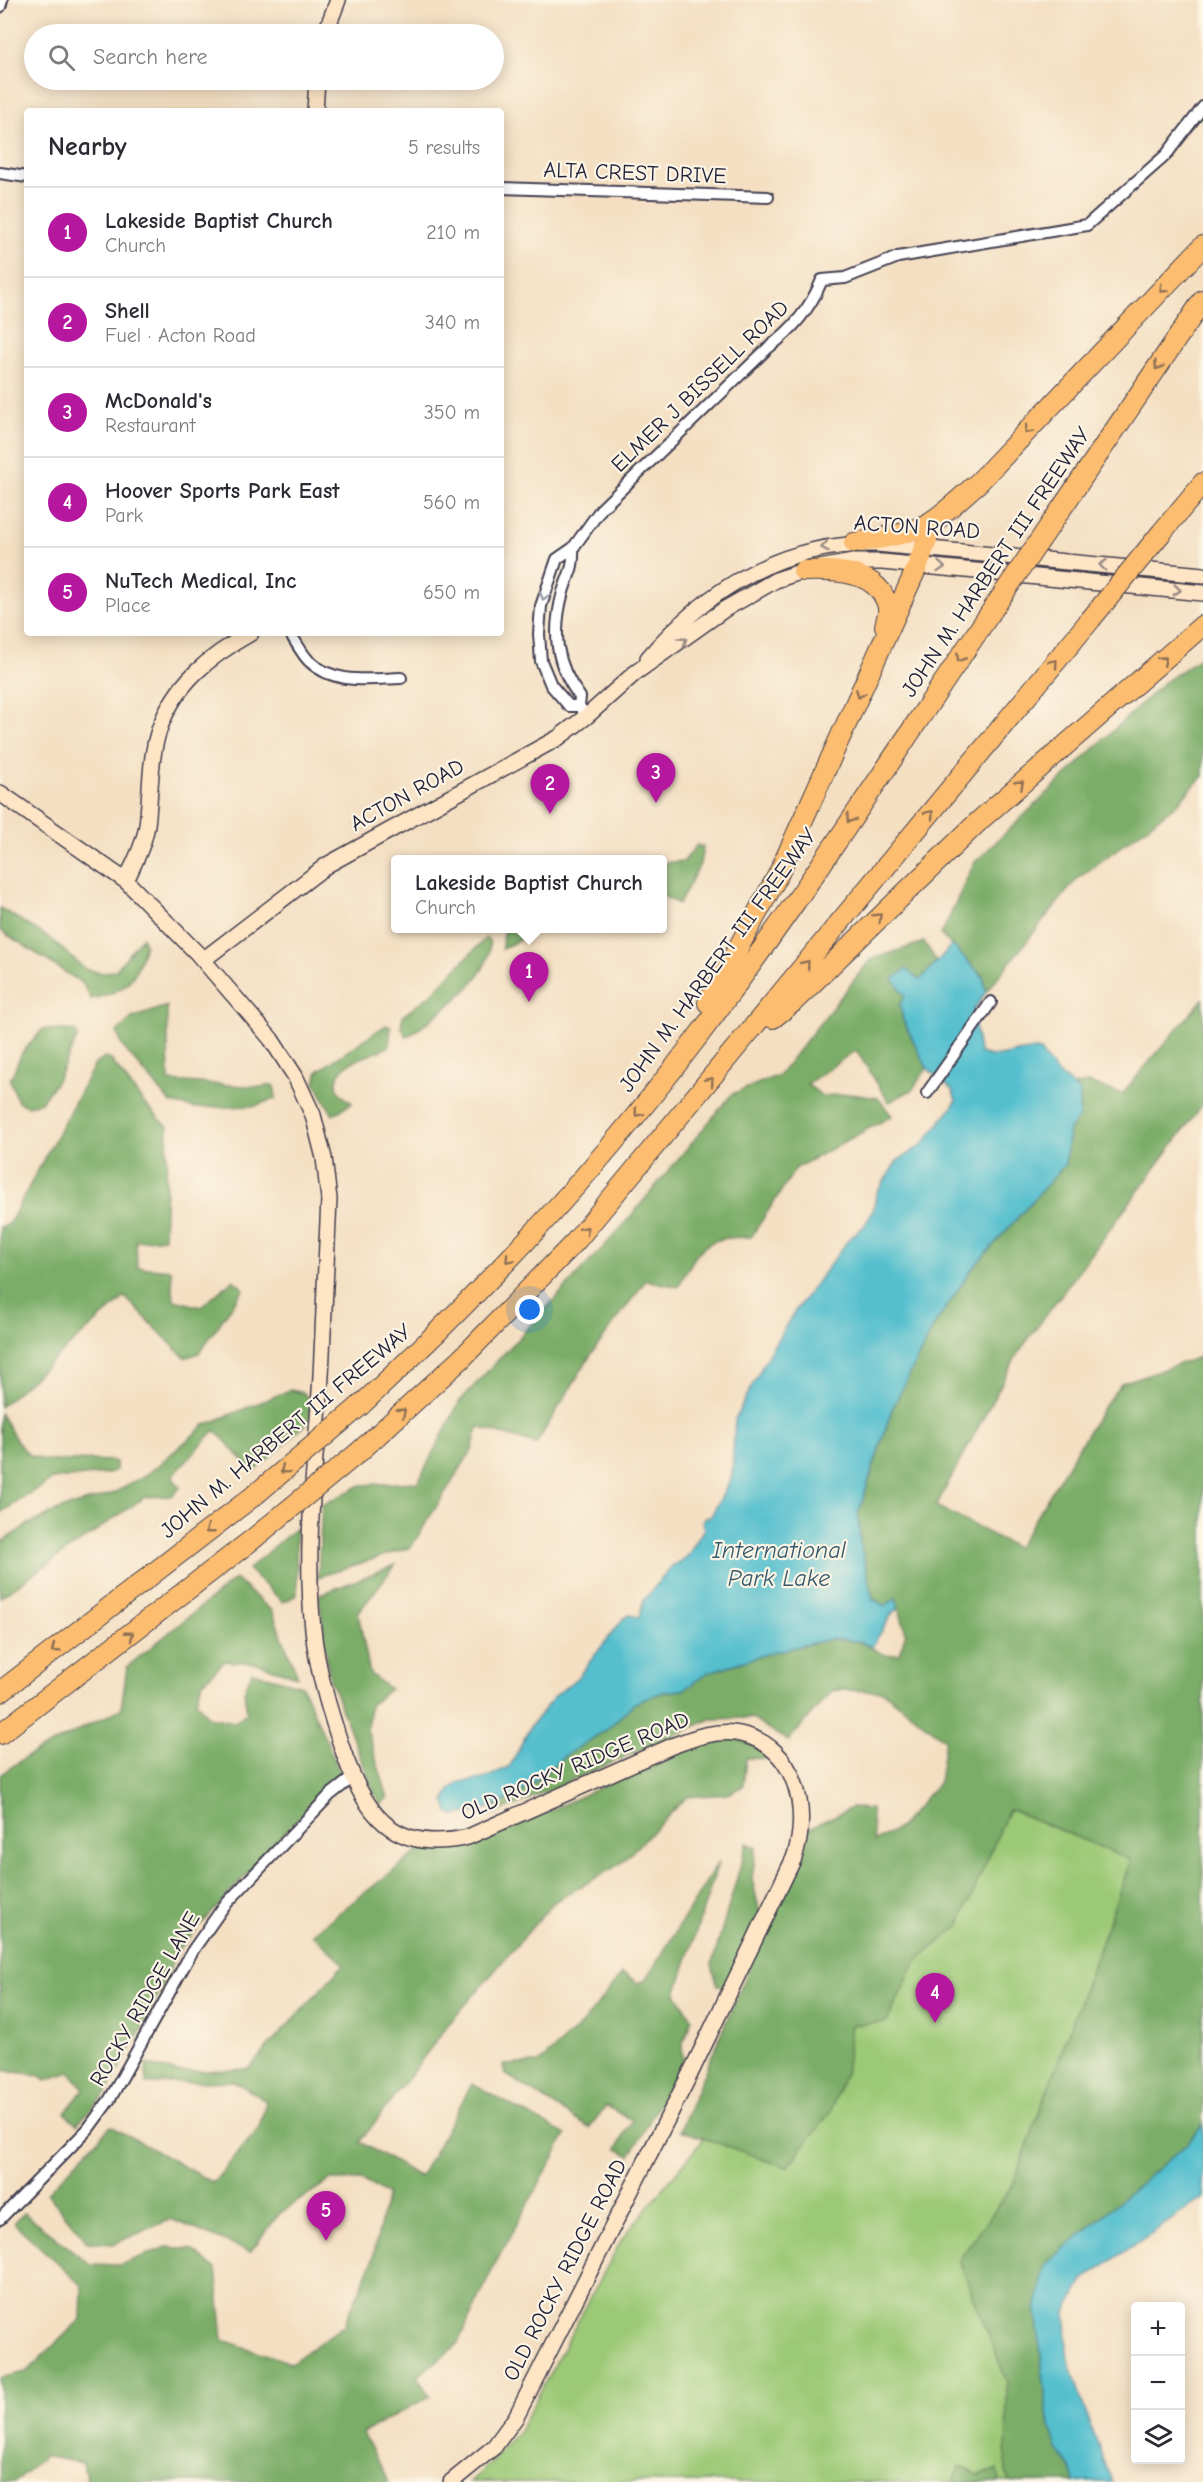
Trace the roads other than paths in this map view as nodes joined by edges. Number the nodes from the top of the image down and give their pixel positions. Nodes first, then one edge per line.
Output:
1 (2, 0) edge
2 (338, 0) edge
3 (0, 7) edge
4 (330, 24) edge
5 (316, 90) edge
6 (1203, 107) edge
7 (315, 108) edge
8 (0, 173) edge
9 (24, 177) edge
10 (504, 188) edge
11 (768, 196) dead end
12 (1203, 246) edge
13 (1203, 300) edge
14 (1203, 483) edge
15 (944, 512) junction
16 (854, 543) junction
17 (573, 548) junction
18 (921, 556) junction
19 (803, 571) junction
20 (1203, 575) edge
21 (1203, 593) edge
22 (1203, 625) edge
23 (246, 636) edge
24 (292, 636) edge
25 (883, 640) junction
26 (635, 673) junction
27 (400, 678) dead end
28 (583, 711) junction
29 (0, 793) edge
30 (126, 881) junction
31 (203, 960) junction
32 (991, 1002) dead end
33 (742, 1042) junction
34 (659, 1087) junction
35 (927, 1093) dead end
36 (0, 1692) edge
37 (0, 1734) edge
38 (353, 1777) junction
39 (0, 2219) edge
40 (451, 2482) edge

1 - 3 street
2 - 4 street
5 - 7 street
6 - 17 street, ELMER J BISSELL ROAD
8 - 9 street
10 - 11 street, ALTA CREST DRIVE
12 -> 15 highway
13 -> 34 highway, JOHN M. HARBERT III FREEWAY, bridge
33 -> 14 highway, bridge
15 - 16 highway
15 - 18 highway
16 - 18 street, ACTON ROAD
16 -> 26 street, ACTON ROAD
17 - 28 street, ELMER J BISSELL ROAD
17 -> 28 street, ELMER J BISSELL ROAD
18 - 19 street, ACTON ROAD
20 -> 18 street, ACTON ROAD
18 -> 21 street, ACTON ROAD
18 - 25 highway
19 - 25 highway
26 -> 19 street, ACTON ROAD
33 -> 22 highway
23 - 30 street
24 - 27 street
25 -> 34 highway
26 - 28 street, ACTON ROAD
28 - 31 street, ACTON ROAD
29 - 30 street, OLD ROCKY RIDGE ROAD
30 - 31 street, OLD ROCKY RIDGE ROAD
31 - 38 street, OLD ROCKY RIDGE ROAD
32 - 35 street
37 -> 33 highway, bridge
34 -> 36 highway, JOHN M. HARBERT III FREEWAY, bridge
38 - 39 street, ROCKY RIDGE LANE
38 - 40 street, OLD ROCKY RIDGE ROAD

